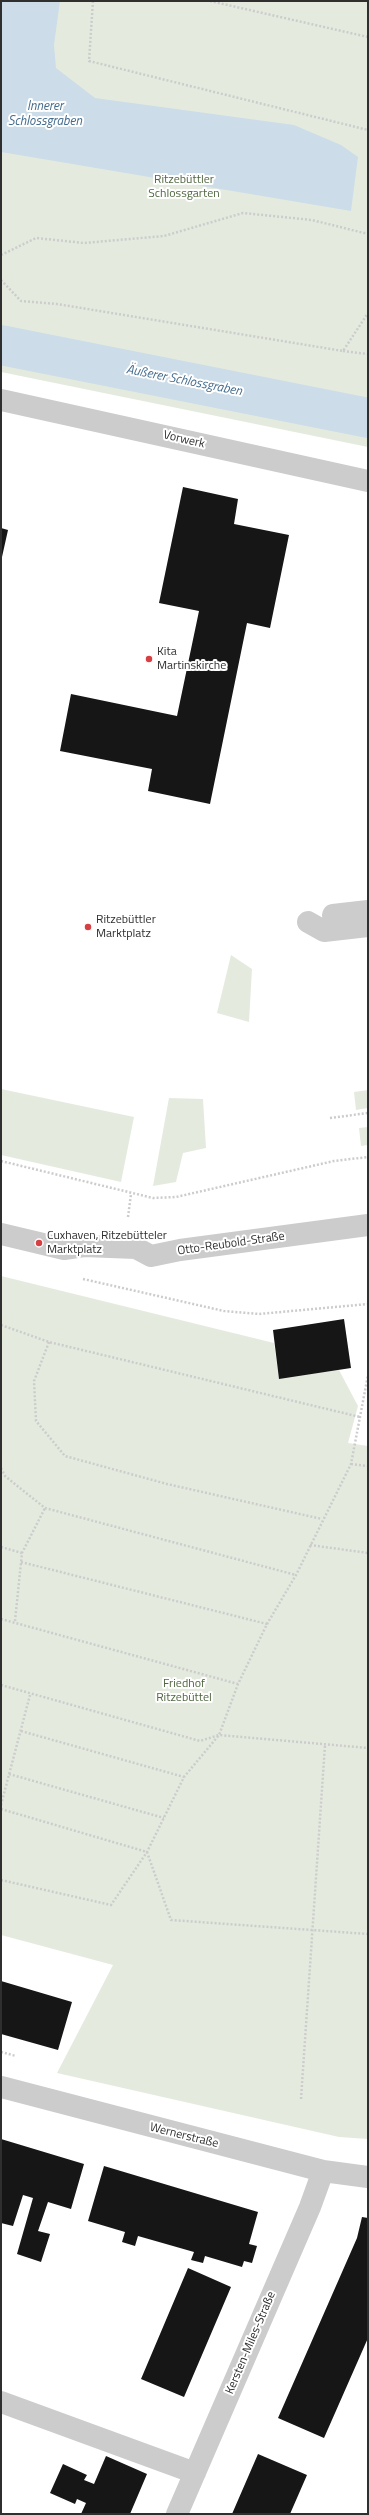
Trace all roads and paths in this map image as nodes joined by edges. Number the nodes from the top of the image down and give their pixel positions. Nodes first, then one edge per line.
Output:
1 (93, 1) edge
2 (210, 1) edge
3 (368, 37) edge
4 (368, 130) edge
5 (368, 234) edge
6 (1, 255) edge
7 (1, 280) edge
8 (368, 313) edge
9 (343, 351) junction
10 (368, 354) edge
11 (1, 400) edge
12 (368, 481) edge
13 (368, 911) edge
14 (368, 926) edge
15 (368, 1114) edge
16 (330, 1118) dead end
17 (368, 1156) edge
18 (1, 1161) edge
19 (131, 1194) junction
20 (127, 1223) dead end
21 (368, 1225) edge
22 (1, 1234) edge
23 (78, 1278) dead end
24 (368, 1304) edge
25 (1, 1325) edge
26 (49, 1342) junction
27 (368, 1375) edge
28 (360, 1417) junction
29 (351, 1464) junction
30 (368, 1466) edge
31 (1, 1468) edge
32 (45, 1508) junction
33 (322, 1519) junction
34 (310, 1545) junction
35 (1, 1547) edge
36 (22, 1553) junction
37 (368, 1553) edge
38 (21, 1562) junction
39 (296, 1575) junction
40 (1, 1619) edge
41 (15, 1621) junction
42 (267, 1624) junction
43 (238, 1684) junction
44 (1, 1685) edge
45 (30, 1695) junction
46 (21, 1731) junction
47 (219, 1735) junction
48 (325, 1745) junction
49 (368, 1748) edge
50 (9, 1774) junction
51 (184, 1777) junction
52 (1, 1805) edge
53 (1, 1809) edge
54 (164, 1818) junction
55 (147, 1852) junction
56 (1, 1880) edge
57 (312, 1929) junction
58 (368, 1934) edge
59 (1, 2087) edge
60 (302, 2099) dead end
61 (323, 2171) junction
62 (368, 2177) edge
63 (1, 2402) edge
64 (195, 2473) junction
65 (177, 2514) edge

1 - 4 path
2 - 3 path
5 - 6 path
7 - 9 path
8 - 9 path
9 - 10 path
11 - 12 street, Vorwerk
13 - 14 street
15 - 16 path
17 - 19 path
18 - 19 path
19 - 20 path
21 - 22 street, Otto-Reubold-Straße
23 - 24 path
25 - 26 path
26 - 28 path
26 - 33 path
27 - 28 path
28 - 29 path
29 - 30 path
29 - 33 path
31 - 32 path
32 - 36 path
32 - 39 path
33 - 34 path
34 - 37 path
34 - 39 path
35 - 36 path
36 - 38 path
38 - 41 path
38 - 42 path
39 - 42 path
40 - 41 path
41 - 43 path
42 - 43 path
43 - 47 path
44 - 45 path
45 - 46 path
45 - 47 path
46 - 50 path
46 - 51 path
47 - 48 path
47 - 51 path
48 - 49 path
48 - 57 path
50 - 52 path
50 - 54 path
51 - 54 path
53 - 55 path
54 - 55 path
55 - 56 path
55 - 57 path
57 - 58 path
57 - 60 path
59 - 61 street, Wernerstraße
61 - 62 street, Wernerstraße
61 - 64 street, Kersten-Miles-Straße
63 - 64 street
64 - 65 street, Kersten-Miles-Straße

